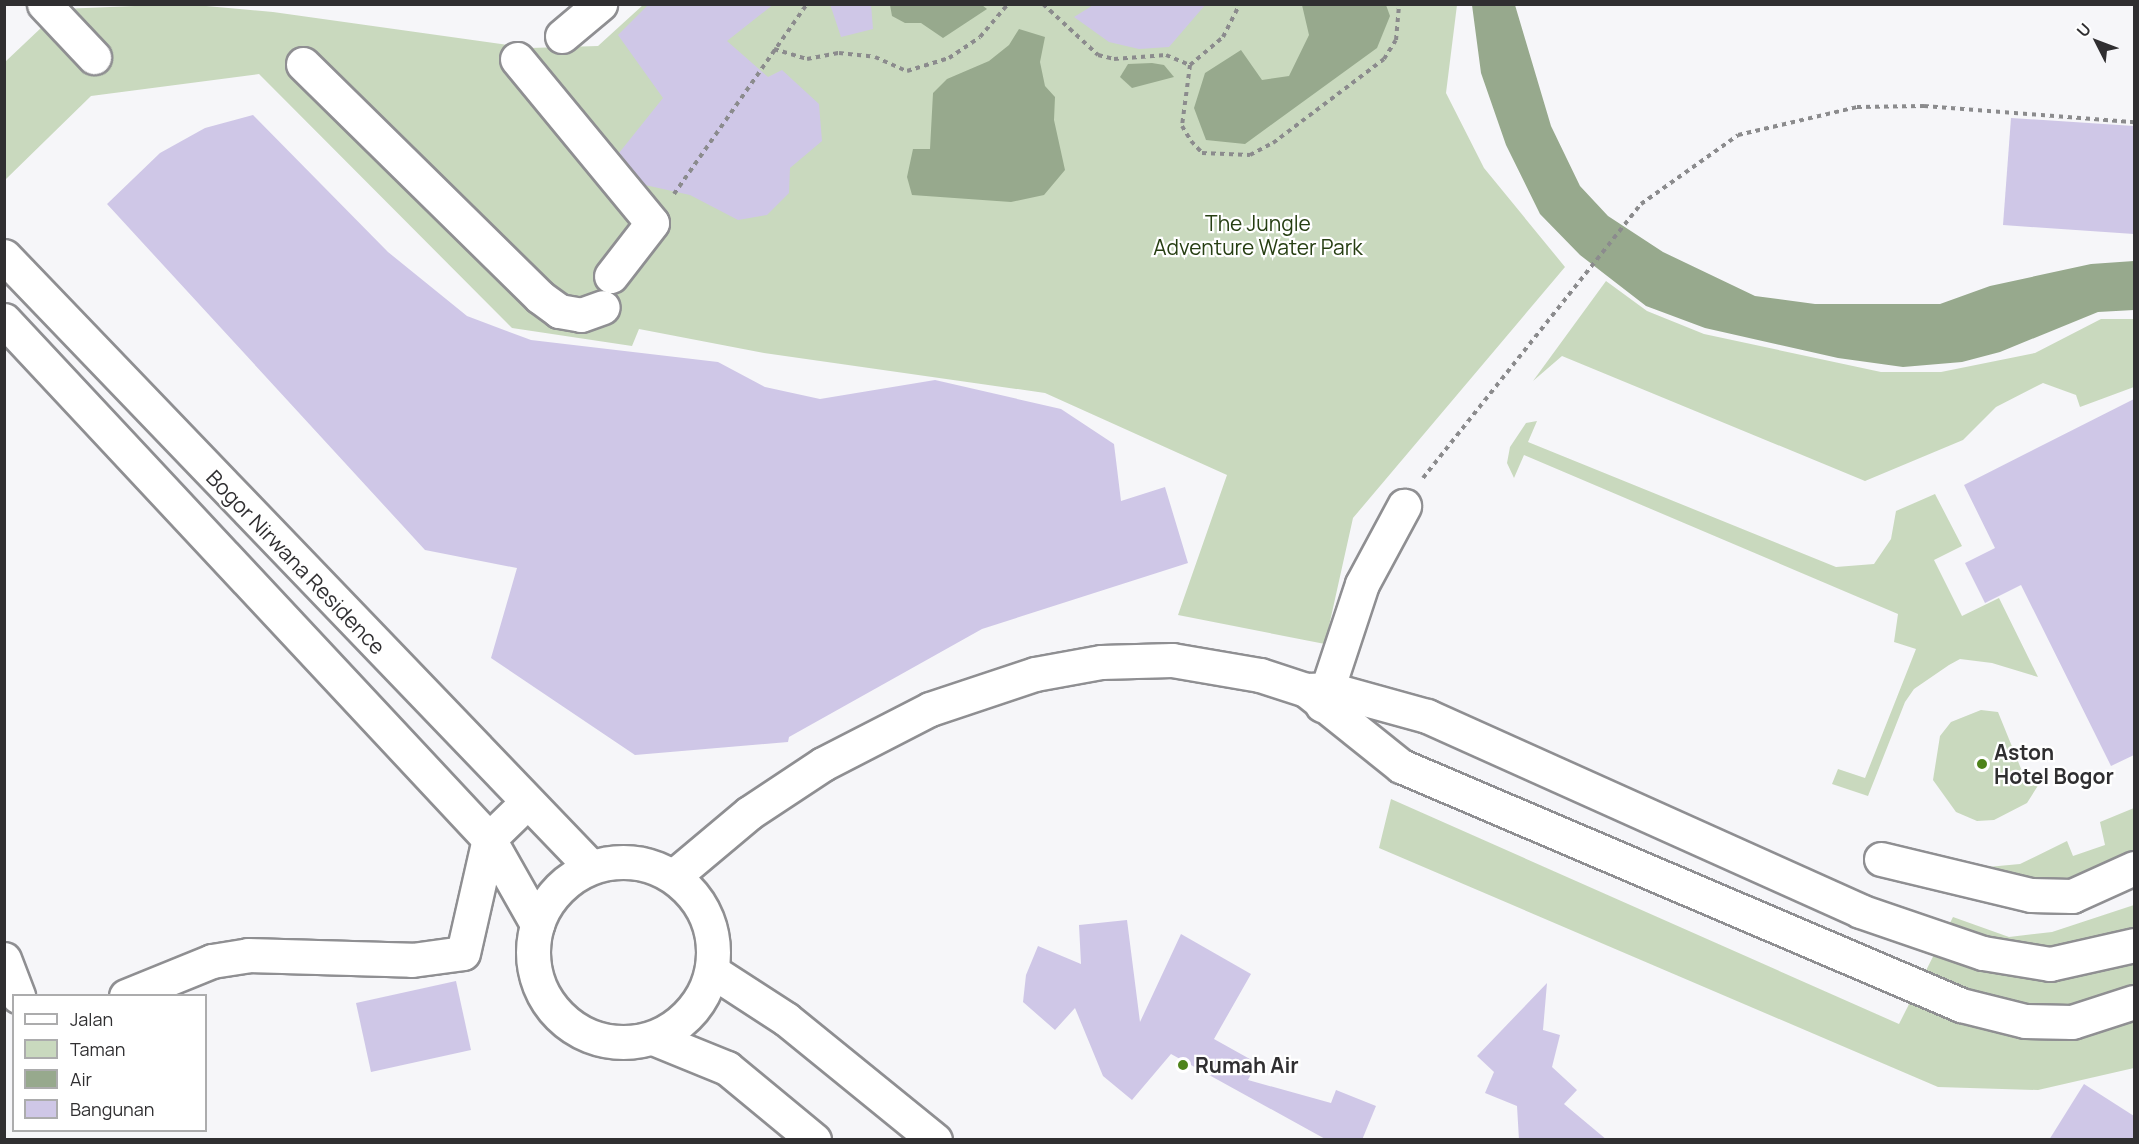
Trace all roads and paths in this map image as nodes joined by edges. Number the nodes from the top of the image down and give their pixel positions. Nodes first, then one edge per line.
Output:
1 (44, 4) edge
2 (600, 4) edge
3 (807, 4) edge
4 (1008, 4) edge
5 (1043, 4) edge
6 (1240, 4) edge
7 (1399, 4) edge
8 (562, 36) dead end
9 (774, 50) junction
10 (94, 57) dead end
11 (517, 59) dead end
12 (303, 64) dead end
13 (1190, 66) junction
14 (2134, 122) edge
15 (652, 223) junction
16 (611, 276) dead end
17 (12, 278) edge
18 (603, 307) dead end
19 (4, 320) edge
20 (1404, 506) joint
21 (1319, 695) junction
22 (526, 803) junction
23 (489, 839) junction
24 (1881, 859) dead end
25 (591, 866) junction
26 (2134, 868) edge
27 (674, 876) junction
28 (537, 924) junction
29 (2134, 945) edge
30 (4, 959) edge
31 (712, 971) junction
32 (17, 994) edge
33 (131, 994) edge
34 (2134, 1002) edge
35 (653, 1038) junction
36 (814, 1140) edge
37 (935, 1140) edge

1 - 10 street
2 - 8 street
3 - 9 path
4 - 9 path
5 - 13 path
6 - 13 path
7 - 13 path
9 - 15 path
11 - 15 street
12 - 18 street
14 - 20 path
15 - 16 street
17 - 22 street, Bogor Nirwana Residence
19 - 23 street
20 - 21 street
21 - 27 street
21 - 29 street
21 - 34 street
22 - 23 street
22 - 25 street, Bogor Nirwana Residence
23 - 28 street
23 - 33 street
24 - 26 street
25 - 27 street
25 - 28 street
27 - 31 street
28 - 35 street
30 - 32 street
31 - 35 street
31 - 37 street
35 - 36 street

